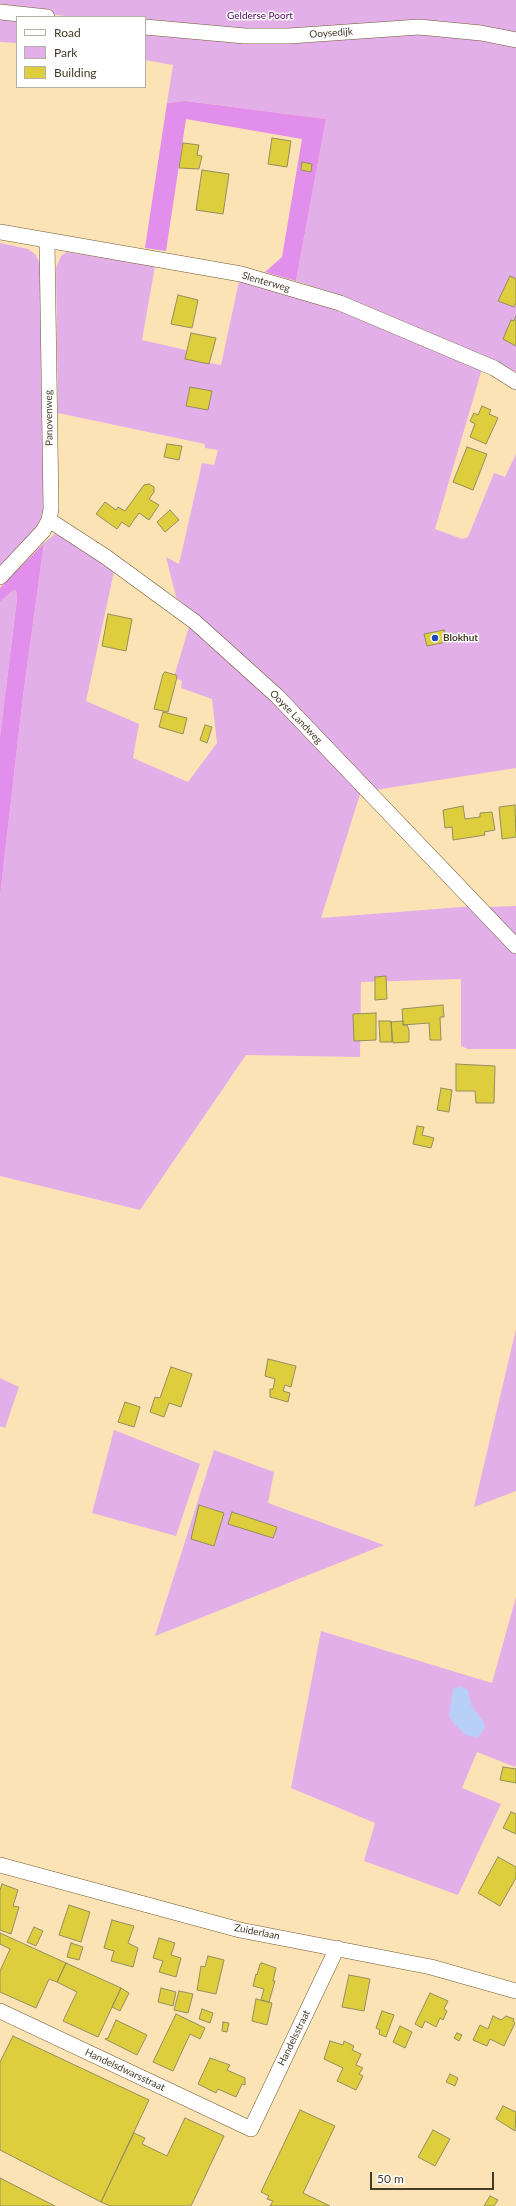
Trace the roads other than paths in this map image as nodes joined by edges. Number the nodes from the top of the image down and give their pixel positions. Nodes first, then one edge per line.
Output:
1 (0, 12) edge
2 (38, 16) edge
3 (146, 26) edge
4 (516, 40) edge
5 (0, 232) edge
6 (47, 241) junction
7 (516, 382) edge
8 (49, 520) junction
9 (0, 577) edge
10 (516, 946) edge
11 (0, 1865) edge
12 (337, 1948) junction
13 (516, 1991) edge
14 (0, 2012) edge
15 (251, 2129) joint

1 - 2 street
3 - 4 street, Ooysedijk
5 - 6 street, Slenterweg
6 - 7 street, Slenterweg
6 - 8 street, Panovenweg
8 - 9 street
8 - 10 street, Ooyse Landweg
11 - 12 street, Zuiderlaan
12 - 13 street, Zuiderlaan
12 - 15 street, Handelsstraat
14 - 15 street, Handelsdwarsstraat

